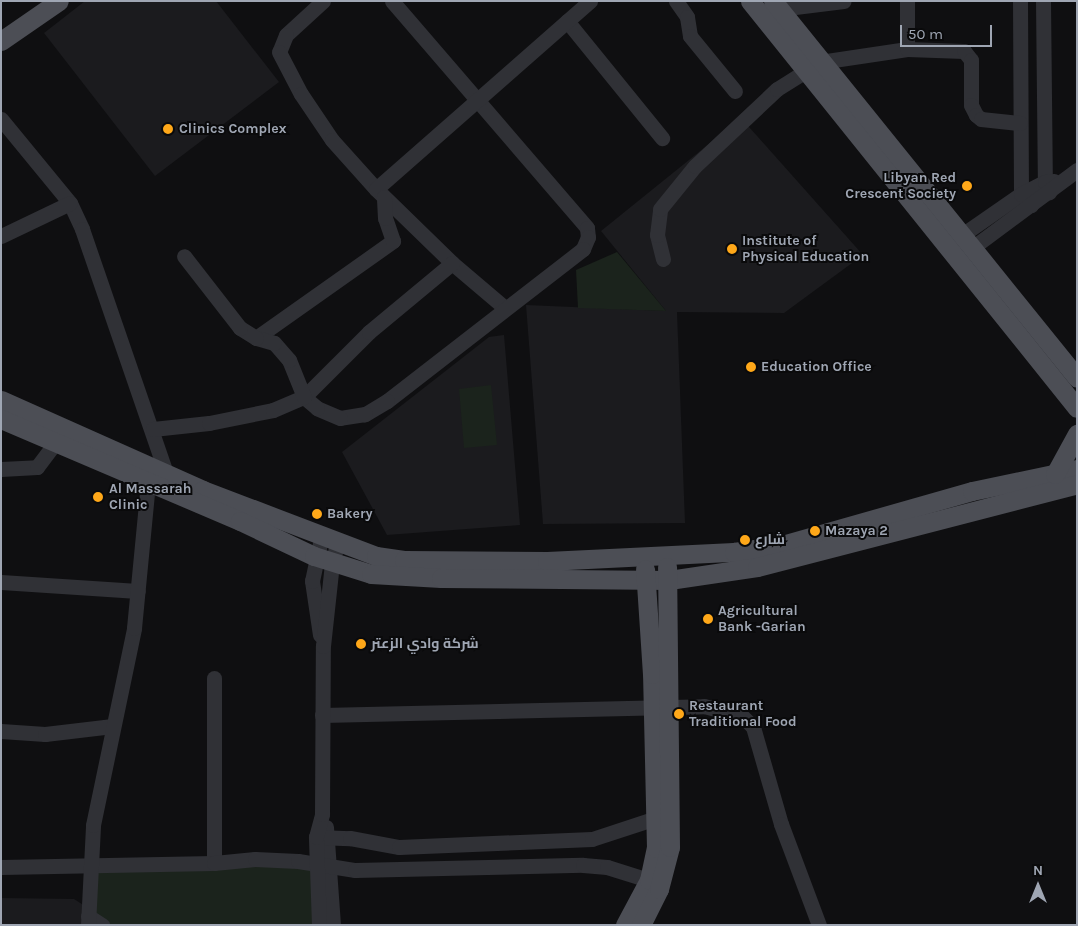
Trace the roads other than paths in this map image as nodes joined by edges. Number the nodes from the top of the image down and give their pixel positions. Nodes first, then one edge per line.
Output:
1 (59, 1) edge
2 (323, 1) edge
3 (392, 1) edge
4 (590, 1) edge
5 (676, 1) edge
6 (750, 1) edge
7 (844, 1) edge
8 (907, 1) edge
9 (1020, 1) edge
10 (1043, 1) edge
11 (776, 5) edge
12 (567, 21) junction
13 (1, 41) edge
14 (907, 49) junction
15 (814, 67) junction
16 (735, 91) dead end
17 (480, 100) junction
18 (1, 119) edge
19 (1020, 123) junction
20 (662, 138) dead end
21 (1077, 170) edge
22 (1047, 187) junction
23 (380, 193) junction
24 (1026, 200) junction
25 (70, 203) junction
26 (1, 236) edge
27 (967, 241) junction
28 (184, 256) dead end
29 (663, 259) dead end
30 (452, 264) junction
31 (505, 308) junction
32 (256, 338) junction
33 (1077, 378) edge
34 (304, 397) junction
35 (1, 400) edge
36 (1077, 408) edge
37 (1, 419) edge
38 (153, 429) junction
39 (1077, 434) edge
40 (56, 442) junction
41 (1, 469) edge
42 (1077, 469) edge
43 (166, 473) junction
44 (148, 483) junction
45 (1068, 484) edge
46 (869, 528) junction
47 (330, 537) junction
48 (666, 557) junction
49 (645, 558) junction
50 (323, 559) junction
51 (646, 580) junction
52 (668, 580) junction
53 (1, 582) edge
54 (138, 591) junction
55 (214, 678) dead end
56 (660, 707) junction
57 (322, 714) junction
58 (113, 726) junction
59 (1, 731) edge
60 (656, 818) junction
61 (323, 836) junction
62 (214, 863) junction
63 (90, 866) junction
64 (1, 867) edge
65 (324, 867) junction
66 (655, 882) junction
67 (88, 920) edge
68 (102, 925) edge
69 (320, 925) edge
70 (333, 925) edge
71 (625, 925) edge
72 (641, 925) edge
73 (819, 925) edge

1 - 13 main road
2 - 23 street
3 - 17 street
4 - 12 street
5 - 16 street
6 - 15 main road
7 - 11 street
8 - 14 street
9 - 19 street
10 - 22 street
11 - 15 main road
12 - 17 street
12 - 20 street
14 - 15 street
14 - 19 street
15 - 27 main road
15 - 29 street
15 - 36 main road
17 - 23 street
17 - 31 street
18 - 25 street
19 - 24 street
21 - 22 street
22 - 24 street
23 - 30 street
23 - 32 street
24 - 27 street
25 - 26 street
25 - 38 street
27 - 33 main road
28 - 32 street
30 - 31 street
30 - 34 street
31 - 34 street
32 - 34 street
34 - 38 street
35 - 43 main road
37 - 40 main road
38 - 43 street
39 - 45 main road
40 - 41 street
40 - 44 main road
42 - 45 main road
43 - 47 main road
44 - 50 main road
44 - 54 street
45 - 46 main road
46 - 48 main road
46 - 52 main road
47 - 49 main road
47 - 50 street
48 - 49 main road
48 - 52 main road
49 - 51 main road
50 - 51 main road
50 - 57 street
51 - 52 main road
51 - 56 main road
52 - 56 main road
53 - 54 street
54 - 58 street
55 - 62 street
56 - 57 street
56 - 60 main road
56 - 66 main road
56 - 73 street
57 - 61 street
58 - 59 street
58 - 63 street
60 - 61 street
60 - 66 main road
61 - 65 street
62 - 63 street
62 - 65 street
63 - 64 street
63 - 67 street
65 - 66 street
65 - 69 street
65 - 70 street
66 - 71 main road
66 - 72 main road
67 - 68 street

